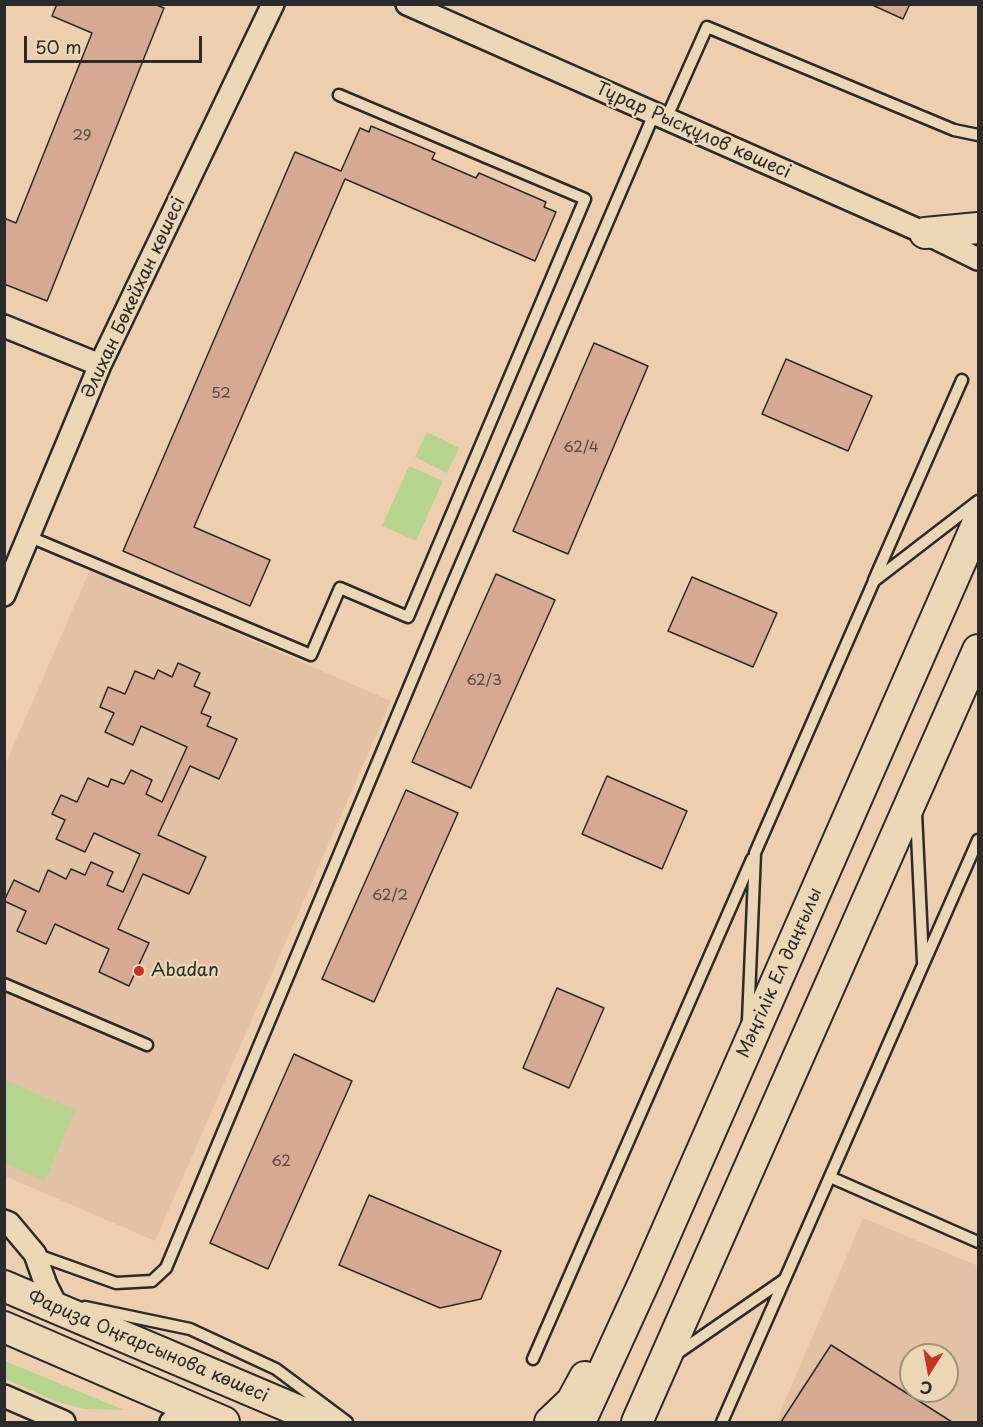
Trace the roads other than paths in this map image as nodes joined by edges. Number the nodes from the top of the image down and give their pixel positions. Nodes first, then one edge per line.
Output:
1 (273, 4) edge
2 (407, 4) edge
3 (339, 94) dead end
4 (660, 117) junction
5 (978, 135) edge
6 (978, 228) edge
7 (925, 233) junction
8 (978, 260) edge
9 (4, 326) edge
10 (100, 365) junction
11 (962, 380) dead end
12 (978, 501) edge
13 (978, 522) edge
14 (30, 537) junction
15 (874, 581) junction
16 (4, 595) edge
17 (975, 659) edge
18 (915, 795) junction
19 (978, 840) edge
20 (755, 853) junction
21 (923, 965) junction
22 (4, 984) edge
23 (147, 1045) dead end
24 (747, 1048) junction
25 (830, 1177) junction
26 (4, 1221) edge
27 (978, 1242) edge
28 (35, 1254) junction
29 (646, 1278) junction
30 (785, 1279) junction
31 (14, 1290) edge
32 (56, 1304) junction
33 (4, 1327) edge
34 (533, 1359) dead end
35 (665, 1362) junction
36 (4, 1396) edge
37 (64, 1422) edge
38 (171, 1422) edge
39 (201, 1422) edge
40 (224, 1422) edge
41 (326, 1422) edge
42 (347, 1422) edge
43 (550, 1422) edge
44 (580, 1422) edge
45 (637, 1422) edge
46 (722, 1422) edge

1 - 10 street, Әлихан Бөкейхан көшесі
2 - 4 street, Тұрар Рысқұлов көшесі
3 - 14 lane
4 - 5 lane
4 - 7 street, Тұрар Рысқұлов көшесі
4 - 28 lane
6 - 7 main road
7 - 8 street, Тұрар Рысқұлов көшесі
9 - 10 street
10 - 14 street, Әлихан Бөкейхан көшесі
11 - 15 lane
12 - 15 lane
13 - 24 main road, Мәңгілік Ел даңғылы
14 - 16 street, Әлихан Бөкейхан көшесі
15 - 20 lane
17 - 18 main road
18 - 21 lane
18 - 35 main road
19 - 21 lane
20 - 24 lane
20 - 34 lane
21 - 25 lane
22 - 23 lane
24 - 29 main road, Мәңгілік Ел даңғылы
25 - 27 lane
25 - 30 lane
26 - 28 street
28 - 32 street
29 - 43 main road
29 - 44 main road, Мәңгілік Ел даңғылы
30 - 35 lane
30 - 46 lane
31 - 32 main road, Фариза Оңғарсынова көшесі
32 - 41 main road, Фариза Оңғарсынова көшесі
32 - 42 lane
33 - 40 main road, Фариза Оңғарсынова көшесі
35 - 45 main road
36 - 37 street
38 - 39 street

